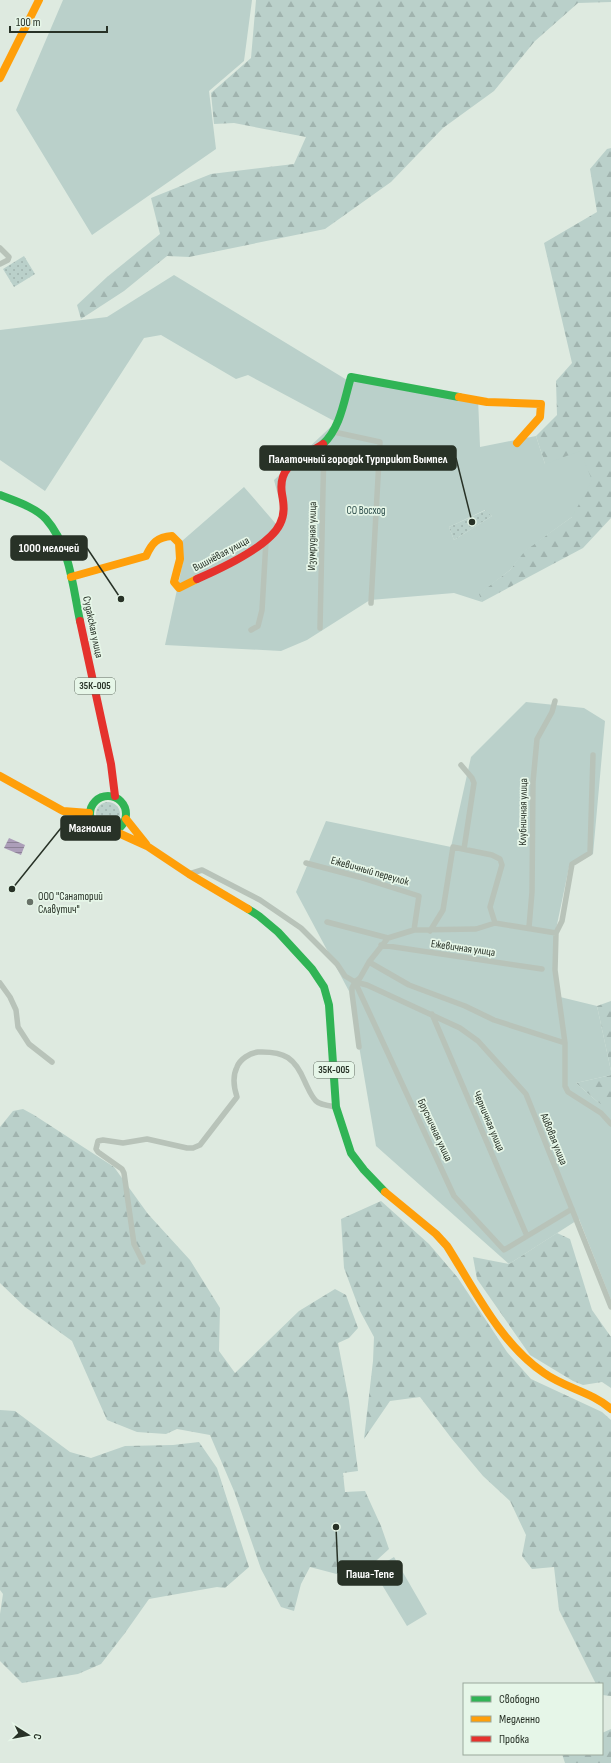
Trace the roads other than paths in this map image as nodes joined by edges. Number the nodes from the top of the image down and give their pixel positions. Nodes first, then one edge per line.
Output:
1 (39, 0) edge
2 (0, 78) edge
3 (0, 248) edge
4 (0, 264) edge
5 (334, 432) junction
6 (517, 443) dead end
7 (324, 444) junction
8 (0, 495) edge
9 (266, 541) junction
10 (71, 577) junction
11 (371, 603) dead end
12 (320, 628) dead end
13 (251, 630) dead end
14 (555, 701) dead end
15 (593, 755) dead end
16 (461, 766) dead end
17 (0, 776) edge
18 (115, 796) junction
19 (88, 813) junction
20 (126, 819) junction
21 (114, 831) junction
22 (147, 846) junction
23 (464, 849) junction
24 (306, 863) dead end
25 (189, 874) junction
26 (327, 922) dead end
27 (495, 923) junction
28 (529, 927) junction
29 (414, 930) junction
30 (430, 931) junction
31 (556, 933) junction
32 (388, 938) junction
33 (381, 946) junction
34 (369, 962) junction
35 (542, 969) dead end
36 (355, 982) junction
37 (0, 983) edge
38 (432, 1014) junction
39 (565, 1043) junction
40 (359, 1047) dead end
41 (52, 1062) dead end
42 (336, 1107) junction
43 (611, 1124) edge
44 (572, 1209) junction
45 (527, 1236) junction
46 (143, 1262) dead end
47 (611, 1307) edge
48 (611, 1409) edge

1 - 2 main road
3 - 4 street
5 - 6 main road
5 - 7 main road
5 - 11 street
7 - 9 main road, Вишнёвая улица
7 - 12 street, Изумрудная улица
8 - 10 main road, Судакская улица / 35К-005
9 - 10 main road, Вишнёвая улица
9 - 13 street
10 - 18 main road, Судакская улица / 35К-005
14 - 28 street, Клубничная улица
15 - 31 street
16 - 23 street
17 - 19 main road
18 - 19 main road
18 - 20 main road, 35К-005
19 - 21 main road, 35К-005
20 - 21 main road
20 - 22 main road, 35К-005
21 - 22 main road, 35К-005
22 - 25 main road, 35К-005
23 - 27 street
23 - 30 street
24 - 29 street, Ежевичный переулок
25 - 36 street
25 - 42 main road, 35К-005
26 - 32 street
27 - 28 street
27 - 30 street
28 - 31 street
29 - 30 street
29 - 32 street
31 - 39 street
32 - 33 street
33 - 34 street
33 - 35 street, Ежевичная улица
34 - 36 street
34 - 39 street
36 - 38 street, Айвовая улица
36 - 40 street
36 - 45 street, Брусничная улица
37 - 41 street
38 - 44 street, Айвовая улица
38 - 45 street, Черничная улица
39 - 43 street
42 - 46 street
42 - 48 main road, 35К-005
44 - 45 street
44 - 47 street, Айвовая улица

